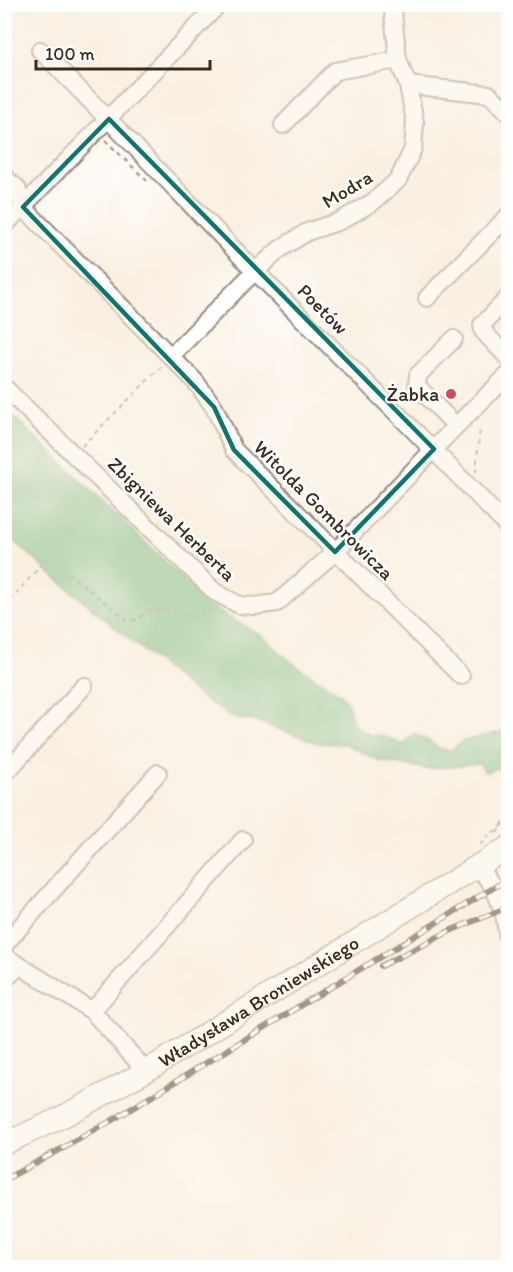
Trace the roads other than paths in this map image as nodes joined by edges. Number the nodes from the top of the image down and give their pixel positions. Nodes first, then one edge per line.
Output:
1 (219, 4) edge
2 (392, 4) edge
3 (40, 50) dead end
4 (398, 60) junction
5 (408, 85) junction
6 (508, 112) edge
7 (109, 119) junction
8 (283, 125) dead end
9 (4, 177) edge
10 (23, 207) junction
11 (508, 216) edge
12 (4, 226) edge
13 (256, 272) junction
14 (427, 298) dead end
15 (508, 298) edge
16 (454, 339) dead end
17 (171, 356) junction
18 (508, 358) edge
19 (508, 375) edge
20 (4, 387) edge
21 (456, 426) junction
22 (434, 449) junction
23 (508, 527) edge
24 (335, 552) junction
25 (461, 676) dead end
26 (84, 686) dead end
27 (158, 773) dead end
28 (4, 775) edge
29 (243, 840) dead end
30 (502, 843) edge
31 (476, 858) junction
32 (506, 913) edge
33 (508, 939) edge
34 (4, 945) edge
35 (4, 956) edge
36 (20, 966) junction
37 (4, 980) edge
38 (92, 1011) junction
39 (146, 1071) junction
40 (4, 1144) edge

1 - 7 street
2 - 4 street, Modra
3 - 7 street, Poetów
4 - 5 street, Modra
4 - 8 street
5 - 6 street
5 - 13 street, Modra
7 - 10 street
7 - 13 street, Poetów
9 - 10 street, Witolda Gombrowicza
10 - 12 street
10 - 17 street, Witolda Gombrowicza
11 - 14 street
13 - 17 street
13 - 22 street, Poetów
15 - 18 street
16 - 21 street
17 - 24 street, Witolda Gombrowicza
19 - 21 street, Zbigniewa Herberta
20 - 24 street, Zbigniewa Herberta
21 - 22 street, Zbigniewa Herberta
22 - 23 street, Poetów
22 - 24 street, Zbigniewa Herberta
24 - 25 street, Witolda Gombrowicza
26 - 28 street
27 - 34 street
29 - 38 street
30 - 31 main road, Władysława Broniewskiego
31 - 32 street
31 - 39 main road, Władysława Broniewskiego
32 - 33 street
35 - 36 street
36 - 37 street
36 - 38 street
38 - 39 street
39 - 40 main road, Władysława Broniewskiego

